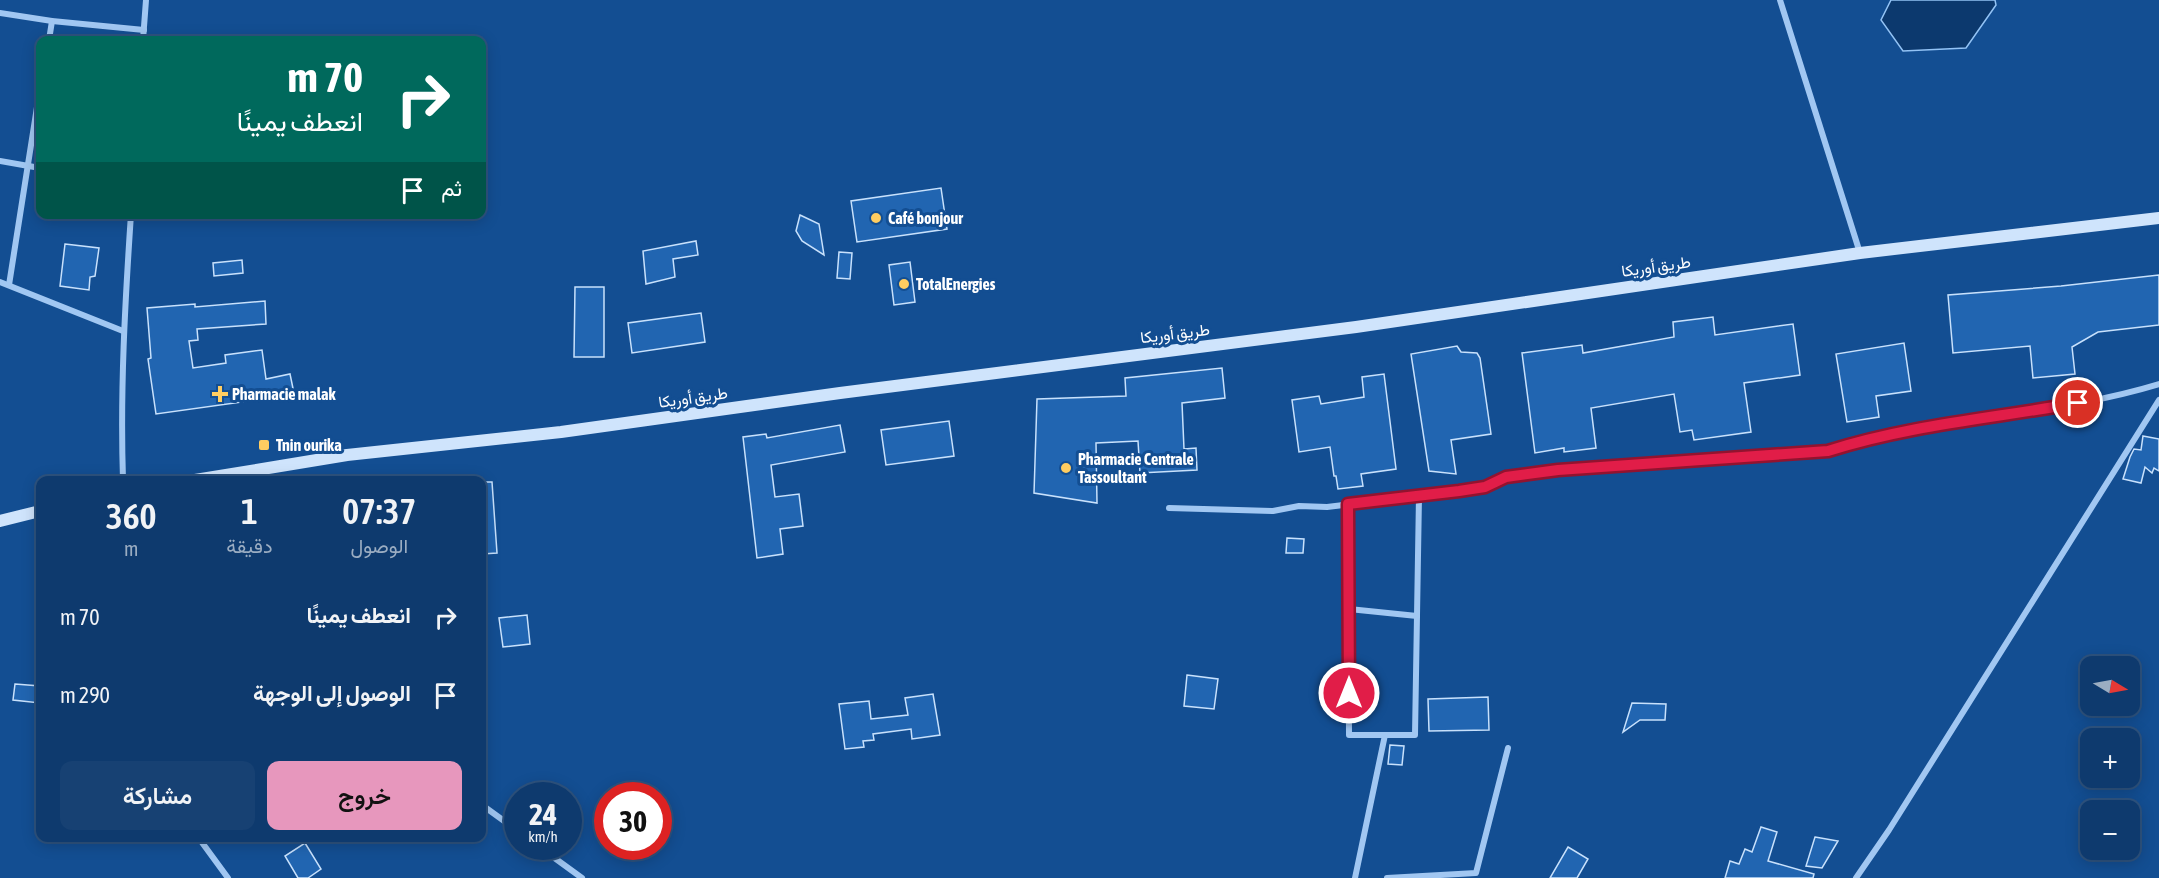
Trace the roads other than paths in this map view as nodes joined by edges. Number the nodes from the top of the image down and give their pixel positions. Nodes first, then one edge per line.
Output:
1 (146, 0) edge
2 (1780, 0) edge
3 (0, 13) edge
4 (52, 21) junction
5 (144, 30) junction
6 (50, 36) edge
7 (143, 36) edge
8 (36, 112) edge
9 (0, 161) edge
10 (27, 165) junction
11 (36, 167) edge
12 (2159, 218) edge
13 (131, 219) edge
14 (1860, 253) junction
15 (0, 282) edge
16 (9, 285) junction
17 (123, 331) junction
18 (2159, 384) edge
19 (2159, 400) edge
20 (123, 476) edge
21 (219, 476) edge
22 (1419, 496) junction
23 (1348, 504) junction
24 (1169, 508) dead end
25 (36, 512) edge
26 (0, 521) edge
27 (1348, 609) junction
28 (1417, 615) junction
29 (1385, 735) junction
30 (1508, 748) dead end
31 (486, 808) edge
32 (504, 821) edge
33 (202, 842) edge
34 (557, 860) edge
35 (228, 878) edge
36 (582, 878) edge
37 (1354, 878) edge
38 (1387, 878) edge
39 (1856, 878) edge

1 - 5 street
2 - 14 street
3 - 4 street
4 - 5 street
4 - 6 street
5 - 7 street
8 - 10 street
9 - 10 street
10 - 11 street
10 - 16 street
12 - 14 street, طريق أوريكا
13 - 17 street
14 - 21 street, طريق أوريكا
15 - 16 street
16 - 17 street
17 - 20 street
18 - 22 street
19 - 39 street
22 - 23 street
22 - 28 street
23 - 24 street
23 - 27 street
25 - 26 street
27 - 28 street
27 - 29 street
28 - 29 street
29 - 37 street
30 - 38 street
31 - 32 street
33 - 35 street
34 - 36 street

